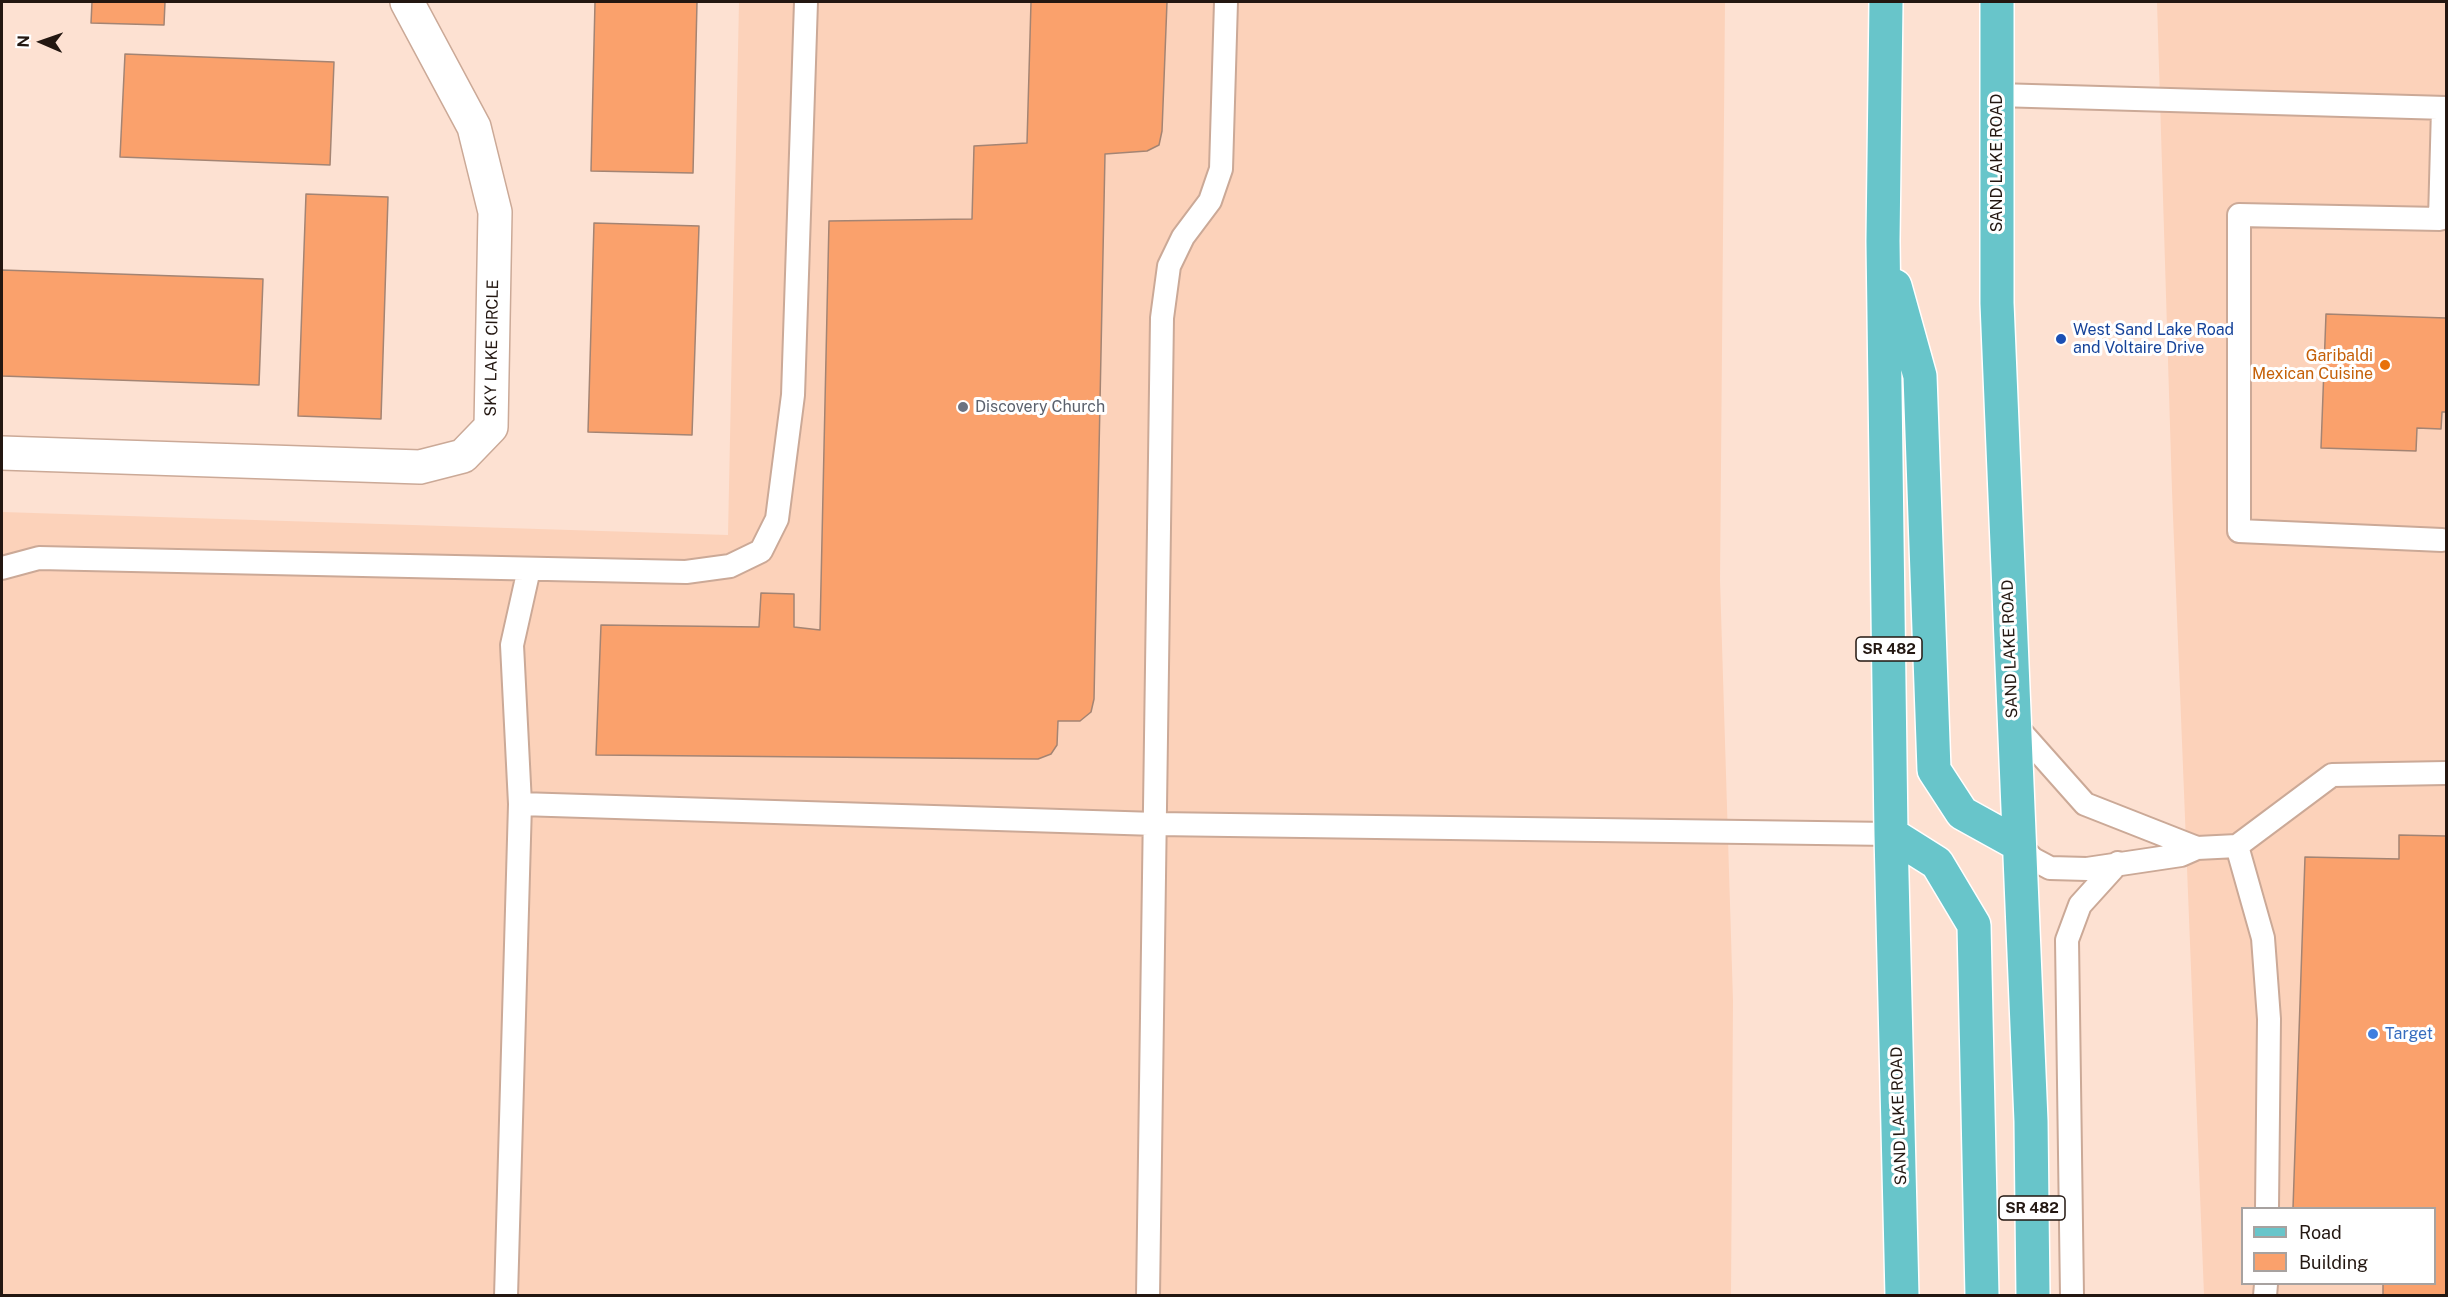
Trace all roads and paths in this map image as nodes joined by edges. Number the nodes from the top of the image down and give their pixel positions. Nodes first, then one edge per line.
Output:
1 (407, 2) edge
2 (806, 2) edge
3 (1226, 2) edge
4 (1886, 2) edge
5 (1997, 2) edge
6 (1997, 95) junction
7 (2445, 108) edge
8 (1883, 241) junction
9 (2, 453) edge
10 (2442, 540) dead end
11 (2, 568) edge
12 (529, 569) junction
13 (2013, 723) junction
14 (2446, 773) edge
15 (520, 804) junction
16 (1156, 824) junction
17 (1891, 834) junction
18 (2018, 843) junction
19 (2237, 846) junction
20 (2197, 848) junction
21 (2118, 863) junction
22 (2267, 1207) edge
23 (506, 1296) edge
24 (1149, 1296) edge
25 (1902, 1296) edge
26 (1982, 1296) edge
27 (2032, 1296) edge
28 (2072, 1296) edge

1 - 9 street, SKY LAKE CIRCLE
2 - 12 lane
3 - 16 lane
4 - 8 main road, SAND LAKE ROAD / SR 482
5 - 6 main road, SAND LAKE ROAD / SR 482
6 - 7 lane
6 - 13 main road, SAND LAKE ROAD / SR 482
7 - 10 lane
8 - 17 main road, SAND LAKE ROAD / SR 482
8 - 18 main road
11 - 12 lane
12 - 15 lane
13 - 18 main road, SAND LAKE ROAD / SR 482
13 - 20 lane
14 - 19 lane
15 - 16 lane
15 - 23 lane
16 - 17 lane
16 - 24 lane
17 - 25 main road, SAND LAKE ROAD / SR 482
17 - 26 main road
18 - 21 lane
18 - 27 main road, SAND LAKE ROAD / SR 482
19 - 20 lane
19 - 22 lane
20 - 21 lane
21 - 28 lane

